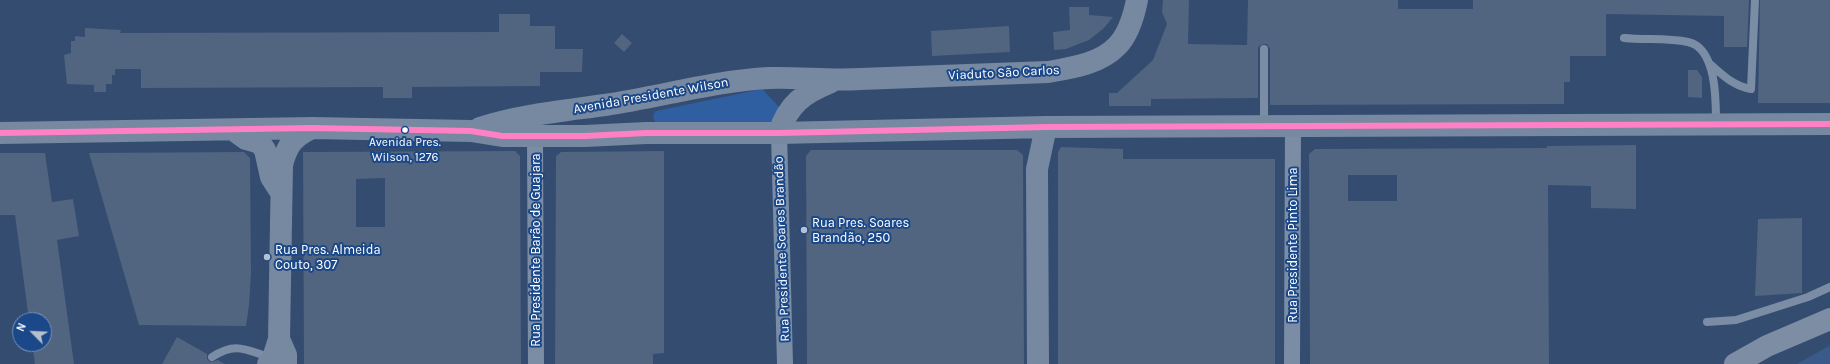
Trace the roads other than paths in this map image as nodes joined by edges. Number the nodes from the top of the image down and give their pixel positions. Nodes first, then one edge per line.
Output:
1 (1138, 0) edge
2 (1755, 0) edge
3 (1624, 38) dead end
4 (1264, 49) dead end
5 (1710, 64) junction
6 (770, 78) junction
7 (834, 80) junction
8 (790, 109) junction
9 (1716, 124) junction
10 (1830, 124) edge
11 (1293, 125) junction
12 (1264, 126) junction
13 (1046, 127) junction
14 (312, 128) junction
15 (1023, 128) junction
16 (234, 130) junction
17 (471, 130) junction
18 (0, 132) edge
19 (779, 134) junction
20 (535, 136) junction
21 (1037, 169) junction
22 (280, 193) junction
23 (1830, 287) edge
24 (1830, 319) edge
25 (1707, 322) dead end
26 (276, 356) edge
27 (212, 357) dead end
28 (536, 364) edge
29 (785, 364) edge
30 (1038, 364) edge
31 (1292, 364) edge
32 (1735, 364) edge

1 - 7 main road, Viaduto São Carlos
2 - 5 lane
3 - 5 lane
4 - 12 lane
5 - 9 lane
6 - 7 main road, Avenida Presidente Wilson
6 - 8 main road
6 - 17 main road, Avenida Presidente Wilson
7 - 8 main road
8 - 19 main road
9 - 10 main road, Avenida Presidente Wilson
9 - 11 main road, Avenida Presidente Wilson
11 - 12 main road, Avenida Presidente Wilson
11 - 31 street, Rua Presidente Pinto Lima
12 - 13 main road, Avenida Presidente Wilson
13 - 15 main road, Avenida Presidente Wilson
13 - 21 main road
14 - 16 main road, Avenida Presidente Wilson
14 - 17 main road, Avenida Presidente Wilson
14 - 22 main road
15 - 19 main road, Avenida Presidente Wilson
15 - 21 main road
16 - 18 main road, Avenida Presidente Wilson
16 - 22 main road
17 - 20 main road, Avenida Presidente Wilson
19 - 20 main road, Avenida Presidente Wilson
19 - 29 street, Rua Presidente Soares Brandão
20 - 28 street, Rua Presidente Barão de Guajara
21 - 30 main road
22 - 26 main road
23 - 25 lane
24 - 32 highway
26 - 27 lane

